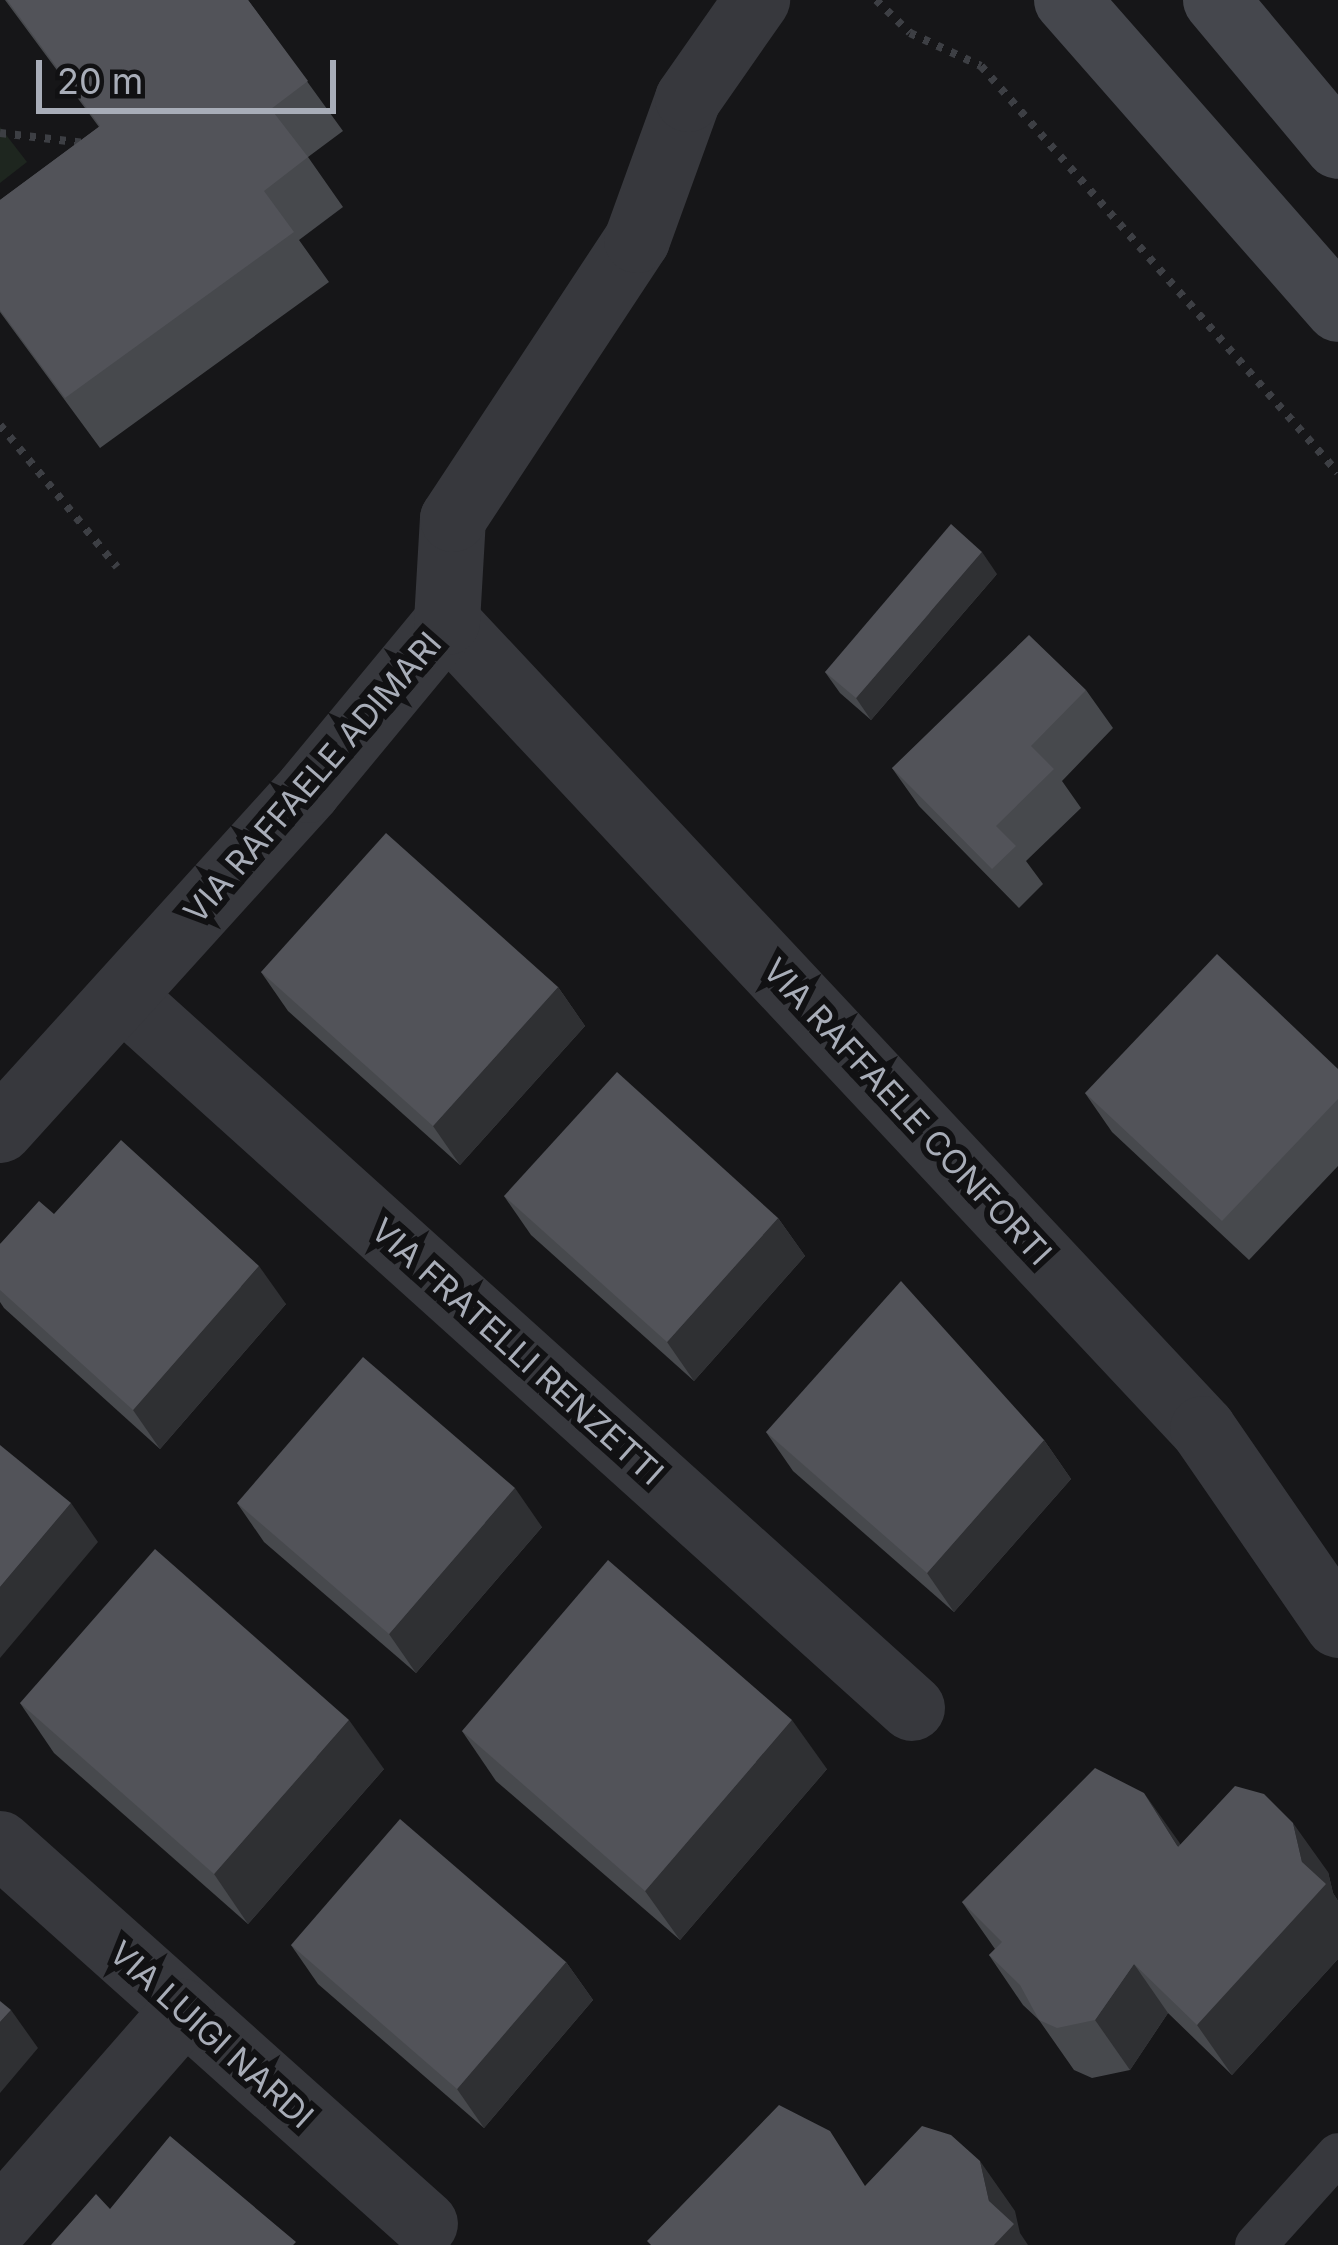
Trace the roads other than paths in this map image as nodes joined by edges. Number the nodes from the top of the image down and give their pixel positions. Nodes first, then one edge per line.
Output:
1 (1216, 0) edge
2 (1065, 2) edge
3 (766, 3) edge
4 (1338, 146) edge
5 (1338, 309) edge
6 (447, 622) junction
7 (123, 997) junction
8 (0, 1130) edge
9 (1338, 1625) edge
10 (912, 1708) dead end
11 (0, 1844) edge
12 (183, 2012) junction
13 (1338, 2154) edge
14 (0, 2222) edge
15 (424, 2224) dead end
16 (1256, 2245) edge

1 - 4 main road
2 - 5 main road
3 - 6 street, VIA RAFFAELE ADIMARI
6 - 7 street, VIA RAFFAELE ADIMARI
6 - 9 street, VIA RAFFAELE CONFORTI
7 - 8 street, VIA RAFFAELE ADIMARI
7 - 10 street, VIA FRATELLI RENZETTI
11 - 12 street, VIA LUIGI NARDI
12 - 14 street
12 - 15 street, VIA LUIGI NARDI
13 - 16 lane

